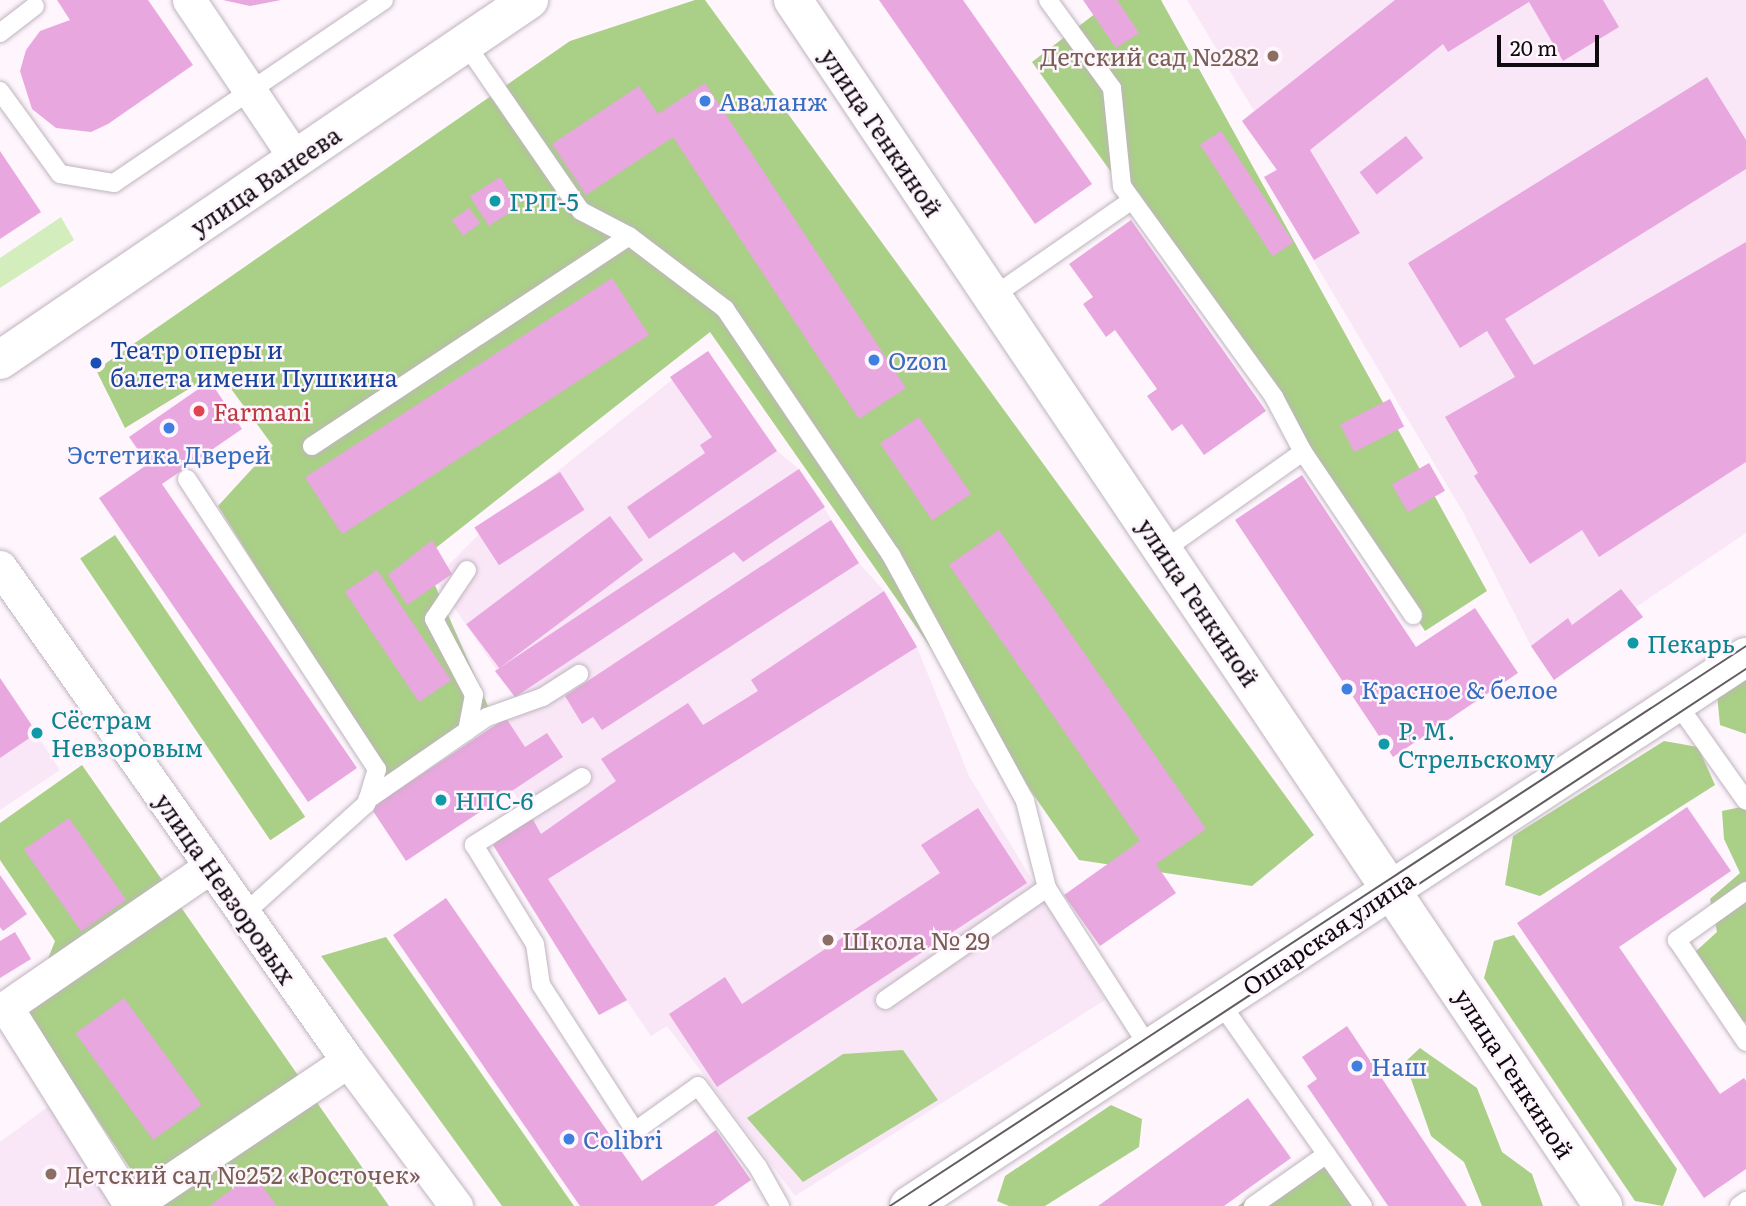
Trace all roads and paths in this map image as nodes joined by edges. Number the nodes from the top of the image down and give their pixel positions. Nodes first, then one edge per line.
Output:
1 (189, 0) edge
2 (384, 0) edge
3 (530, 0) edge
4 (793, 0) edge
5 (1048, 0) edge
6 (35, 6) dead end
7 (0, 33) edge
8 (466, 43) junction
9 (0, 91) edge
10 (251, 92) junction
11 (296, 159) junction
12 (1132, 200) junction
13 (629, 236) junction
14 (992, 297) junction
15 (0, 360) edge
16 (312, 446) dead end
17 (1303, 452) junction
18 (187, 479) dead end
19 (1164, 550) junction
20 (0, 567) edge
21 (467, 570) dead end
22 (1413, 615) dead end
23 (1746, 657) edge
24 (579, 674) dead end
25 (1676, 702) junction
26 (467, 731) junction
27 (582, 777) dead end
28 (367, 800) junction
29 (1746, 801) edge
30 (210, 867) junction
31 (1047, 888) junction
32 (1393, 888) junction
33 (1746, 891) edge
34 (244, 914) junction
35 (885, 1000) dead end
36 (1221, 1004) junction
37 (1746, 1042) edge
38 (1150, 1049) junction
39 (348, 1061) junction
40 (1327, 1154) junction
41 (932, 1200) edge
42 (1746, 1200) edge
43 (131, 1206) edge
44 (456, 1206) edge
45 (780, 1206) edge
46 (1253, 1206) edge
47 (1363, 1206) edge
48 (1603, 1206) edge
49 (1739, 1206) edge

1 - 10 street
2 - 10 lane
3 - 8 street, улица Ванеева
4 - 14 street, улица Генкиной
5 - 12 lane
6 - 7 lane
8 - 11 street, улица Ванеева
8 - 13 lane
9 - 10 lane
10 - 11 street
11 - 15 street, улица Ванеева
12 - 14 lane
12 - 17 lane
13 - 16 lane
13 - 31 lane
14 - 19 street, улица Генкиной
17 - 19 lane
17 - 22 lane
18 - 28 lane
19 - 32 street, улица Генкиной
20 - 30 street, улица Невзоровых
21 - 26 lane
23 - 25 street, Ошарская улица
24 - 26 lane
25 - 29 lane
25 - 32 street, Ошарская улица
26 - 28 lane
27 - 45 lane
28 - 34 lane
30 - 34 street, улица Невзоровых
30 - 43 street
31 - 35 lane
31 - 38 lane
32 - 36 street, Ошарская улица
32 - 48 street, улица Генкиной
33 - 37 lane
34 - 39 street, улица Невзоровых
36 - 38 street, Ошарская улица
36 - 40 lane
38 - 41 street, Ошарская улица
39 - 43 street
39 - 44 street, улица Невзоровых
40 - 46 lane
40 - 47 lane
42 - 49 lane

